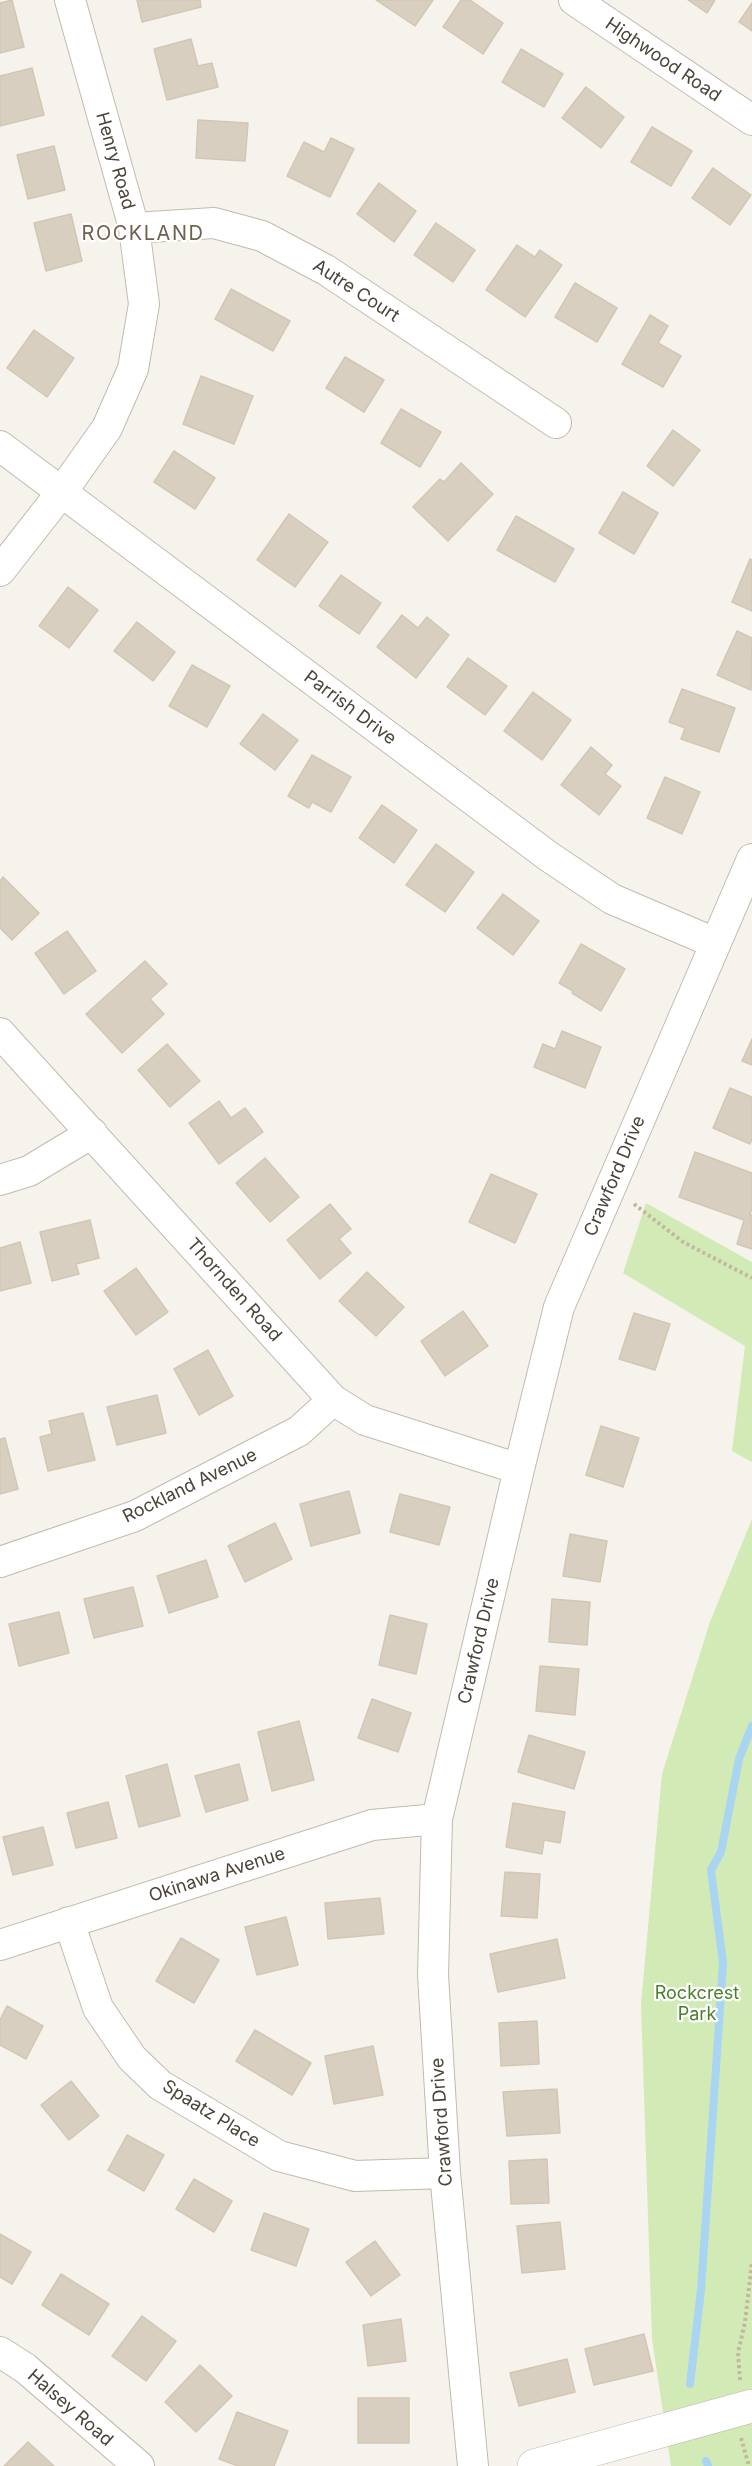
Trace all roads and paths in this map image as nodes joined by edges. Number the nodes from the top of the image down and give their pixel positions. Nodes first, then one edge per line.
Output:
1 (70, 0) edge
2 (574, 0) edge
3 (752, 120) edge
4 (134, 228) junction
5 (556, 423) dead end
6 (0, 446) edge
7 (62, 493) junction
8 (0, 571) edge
9 (752, 859) edge
10 (715, 944) junction
11 (0, 1033) edge
12 (92, 1133) junction
13 (0, 1180) edge
14 (609, 1192) junction
15 (752, 1278) edge
16 (333, 1400) junction
17 (519, 1469) junction
18 (0, 1562) edge
19 (437, 1819) junction
20 (69, 1923) junction
21 (0, 1946) edge
22 (445, 2173) junction
23 (752, 2262) edge
24 (0, 2352) edge
25 (747, 2407) edge
26 (139, 2466) edge
27 (473, 2466) edge
28 (534, 2466) edge
29 (749, 2466) edge

1 - 4 street, Henry Road
2 - 3 street, Highwood Road
4 - 5 street, Autre Court
4 - 7 street, Henry Road
6 - 7 street, Parrish Drive
7 - 8 street, Henry Road
7 - 10 street, Parrish Drive
9 - 10 street, Crawford Drive
10 - 14 street, Crawford Drive
11 - 12 street, Thornden Road
12 - 13 street
12 - 16 street, Thornden Road
14 - 15 path
14 - 17 street, Crawford Drive
16 - 17 street, Thornden Road
16 - 18 street, Rockland Avenue
17 - 19 street, Crawford Drive
19 - 20 street, Okinawa Avenue
19 - 22 street, Crawford Drive
20 - 21 street, Okinawa Avenue
20 - 22 street, Spaatz Place
22 - 27 street, Crawford Drive
23 - 25 path
24 - 26 street, Halsey Road
25 - 28 street
25 - 29 path

